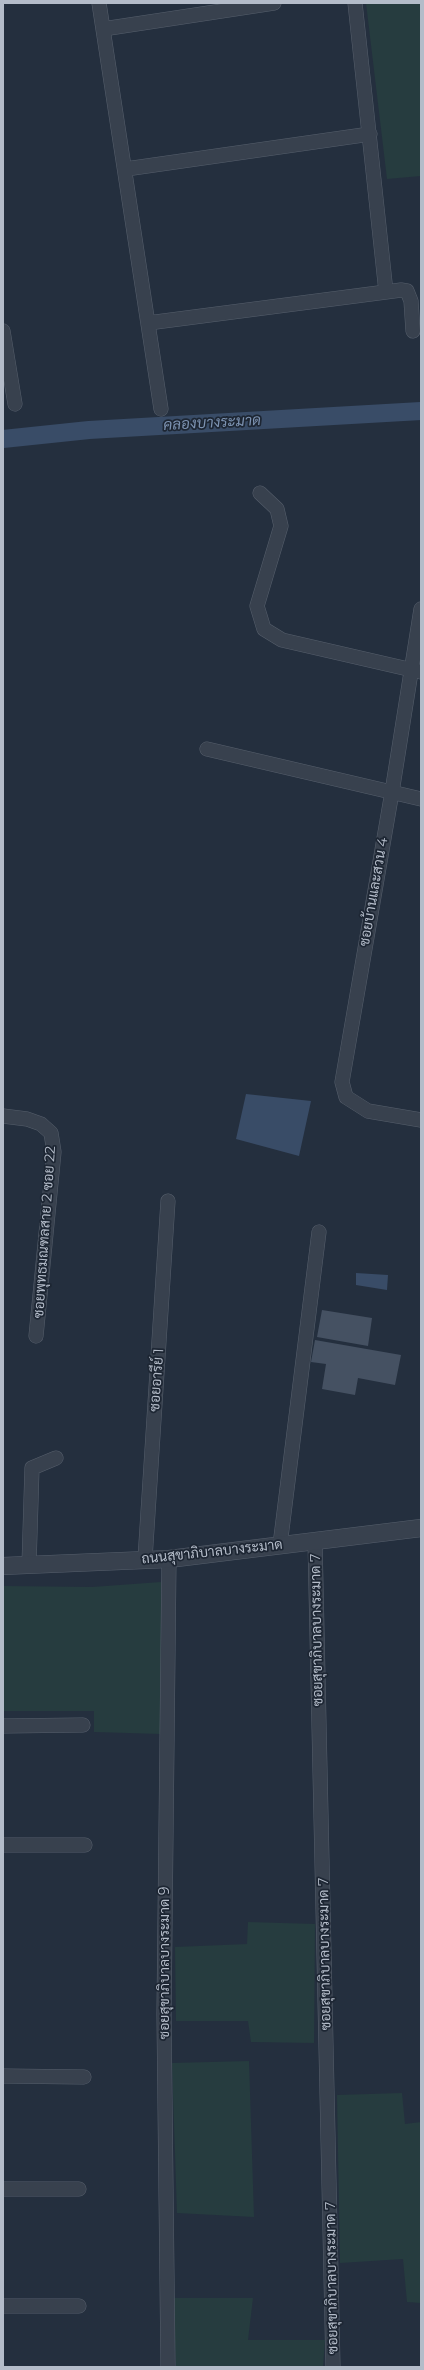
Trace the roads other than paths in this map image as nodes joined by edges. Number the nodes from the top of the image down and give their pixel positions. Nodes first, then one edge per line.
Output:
1 (99, 3) edge
2 (274, 3) edge
3 (355, 3) edge
4 (102, 29) junction
5 (370, 134) junction
6 (126, 169) junction
7 (386, 292) junction
8 (148, 323) junction
9 (413, 331) dead end
10 (3, 332) edge
11 (15, 404) dead end
12 (161, 409) dead end
13 (260, 493) dead end
14 (421, 608) edge
15 (416, 671) edge
16 (206, 749) dead end
17 (392, 792) junction
18 (421, 799) edge
19 (3, 1116) edge
20 (421, 1120) edge
21 (168, 1201) dead end
22 (319, 1232) dead end
23 (36, 1336) dead end
24 (56, 1458) dead end
25 (421, 1528) edge
26 (315, 1541) junction
27 (280, 1545) junction
28 (144, 1559) junction
29 (169, 1559) junction
30 (29, 1565) junction
31 (3, 1566) edge
32 (83, 1725) dead end
33 (3, 1726) edge
34 (3, 1845) edge
35 (86, 1845) dead end
36 (3, 2076) edge
37 (84, 2077) dead end
38 (3, 2189) edge
39 (79, 2189) dead end
40 (3, 2306) edge
41 (80, 2306) dead end
42 (168, 2367) edge
43 (334, 2367) edge

1 - 4 street
2 - 4 street
3 - 5 street
4 - 6 street
5 - 6 street
5 - 7 street
6 - 8 street
7 - 8 street
7 - 9 street
8 - 12 street
10 - 11 street
13 - 15 street
14 - 15 street, ซอยบ้านและสวน 4
15 - 17 street, ซอยบ้านและสวน 4
16 - 17 street
17 - 18 street
17 - 20 street, ซอยบ้านและสวน 4
19 - 23 street, ซอยพุทธมณฑลสาย 2 ซอย 22
21 - 28 street, ซอยอารีย์ 1
22 - 27 street
24 - 30 street
25 - 26 street, ถนนสุขาภิบาลบางระมาด
26 - 27 street, ถนนสุขาภิบาลบางระมาด
26 - 43 street, ซอยสุขาภิบาลบางระมาด 7
27 - 29 street, ถนนสุขาภิบาลบางระมาด
28 - 29 street, ถนนสุขาภิบาลบางระมาด
28 - 30 street, ถนนสุขาภิบาลบางระมาด
29 - 42 street, ซอยสุขาภิบาลบางระมาด 9
30 - 31 street, ถนนสุขาภิบาลบางระมาด
32 - 33 street
34 - 35 street
36 - 37 street
38 - 39 street
40 - 41 street

